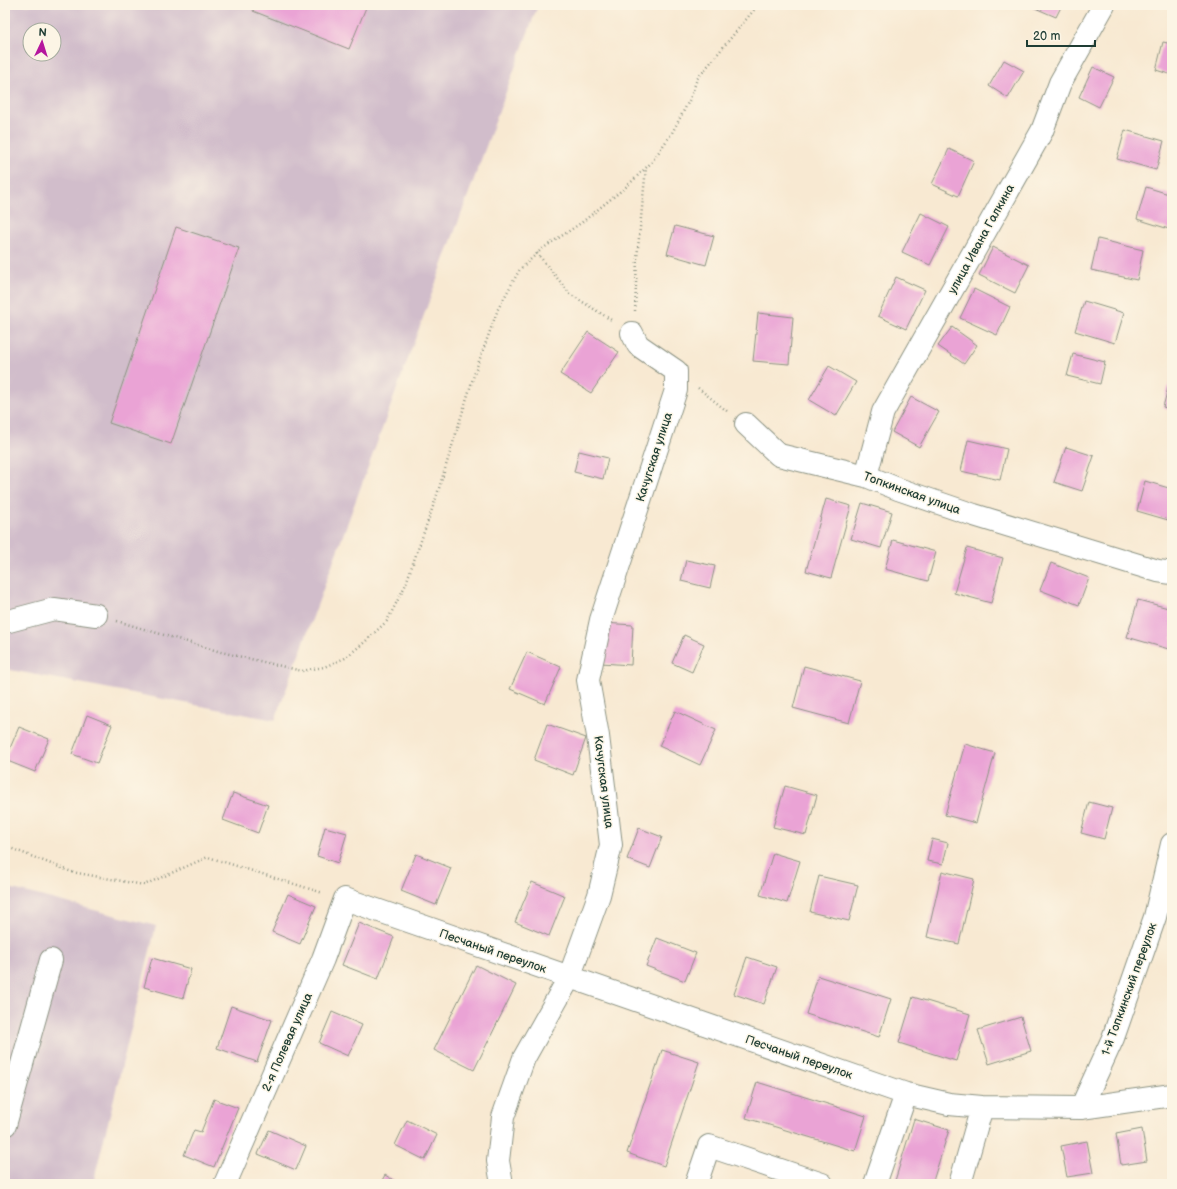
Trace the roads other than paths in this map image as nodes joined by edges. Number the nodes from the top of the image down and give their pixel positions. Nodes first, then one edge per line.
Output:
1 (1104, 5) edge
2 (632, 333) road end
3 (746, 424) road end
4 (866, 476) junction
5 (1172, 573) edge
6 (96, 615) road end
7 (5, 622) edge
8 (1172, 844) edge
9 (345, 899) joint
10 (51, 960) dead end
11 (569, 978) junction
12 (906, 1094) junction
13 (1172, 1095) edge
14 (982, 1108) junction
15 (1081, 1108) junction
16 (5, 1125) edge
17 (500, 1183) edge
18 (224, 1184) edge
19 (696, 1184) edge
20 (822, 1184) edge
21 (875, 1184) edge
22 (960, 1184) edge

1 - 4 street, улица Ивана Галкина
2 - 11 street, Качугская улица
3 - 4 street, Топкинская улица
4 - 5 street, Топкинская улица
6 - 7 street
8 - 15 street, 1-й Топкинский переулок
9 - 11 street, Песчаный переулок
9 - 18 street, 2-я Полевая улица
10 - 16 street
11 - 12 street, Песчаный переулок
11 - 17 street, Качугская улица
12 - 14 street, Песчаный переулок
12 - 21 street
13 - 15 street, Песчаный переулок
14 - 15 street, Песчаный переулок
14 - 22 street
19 - 20 street

